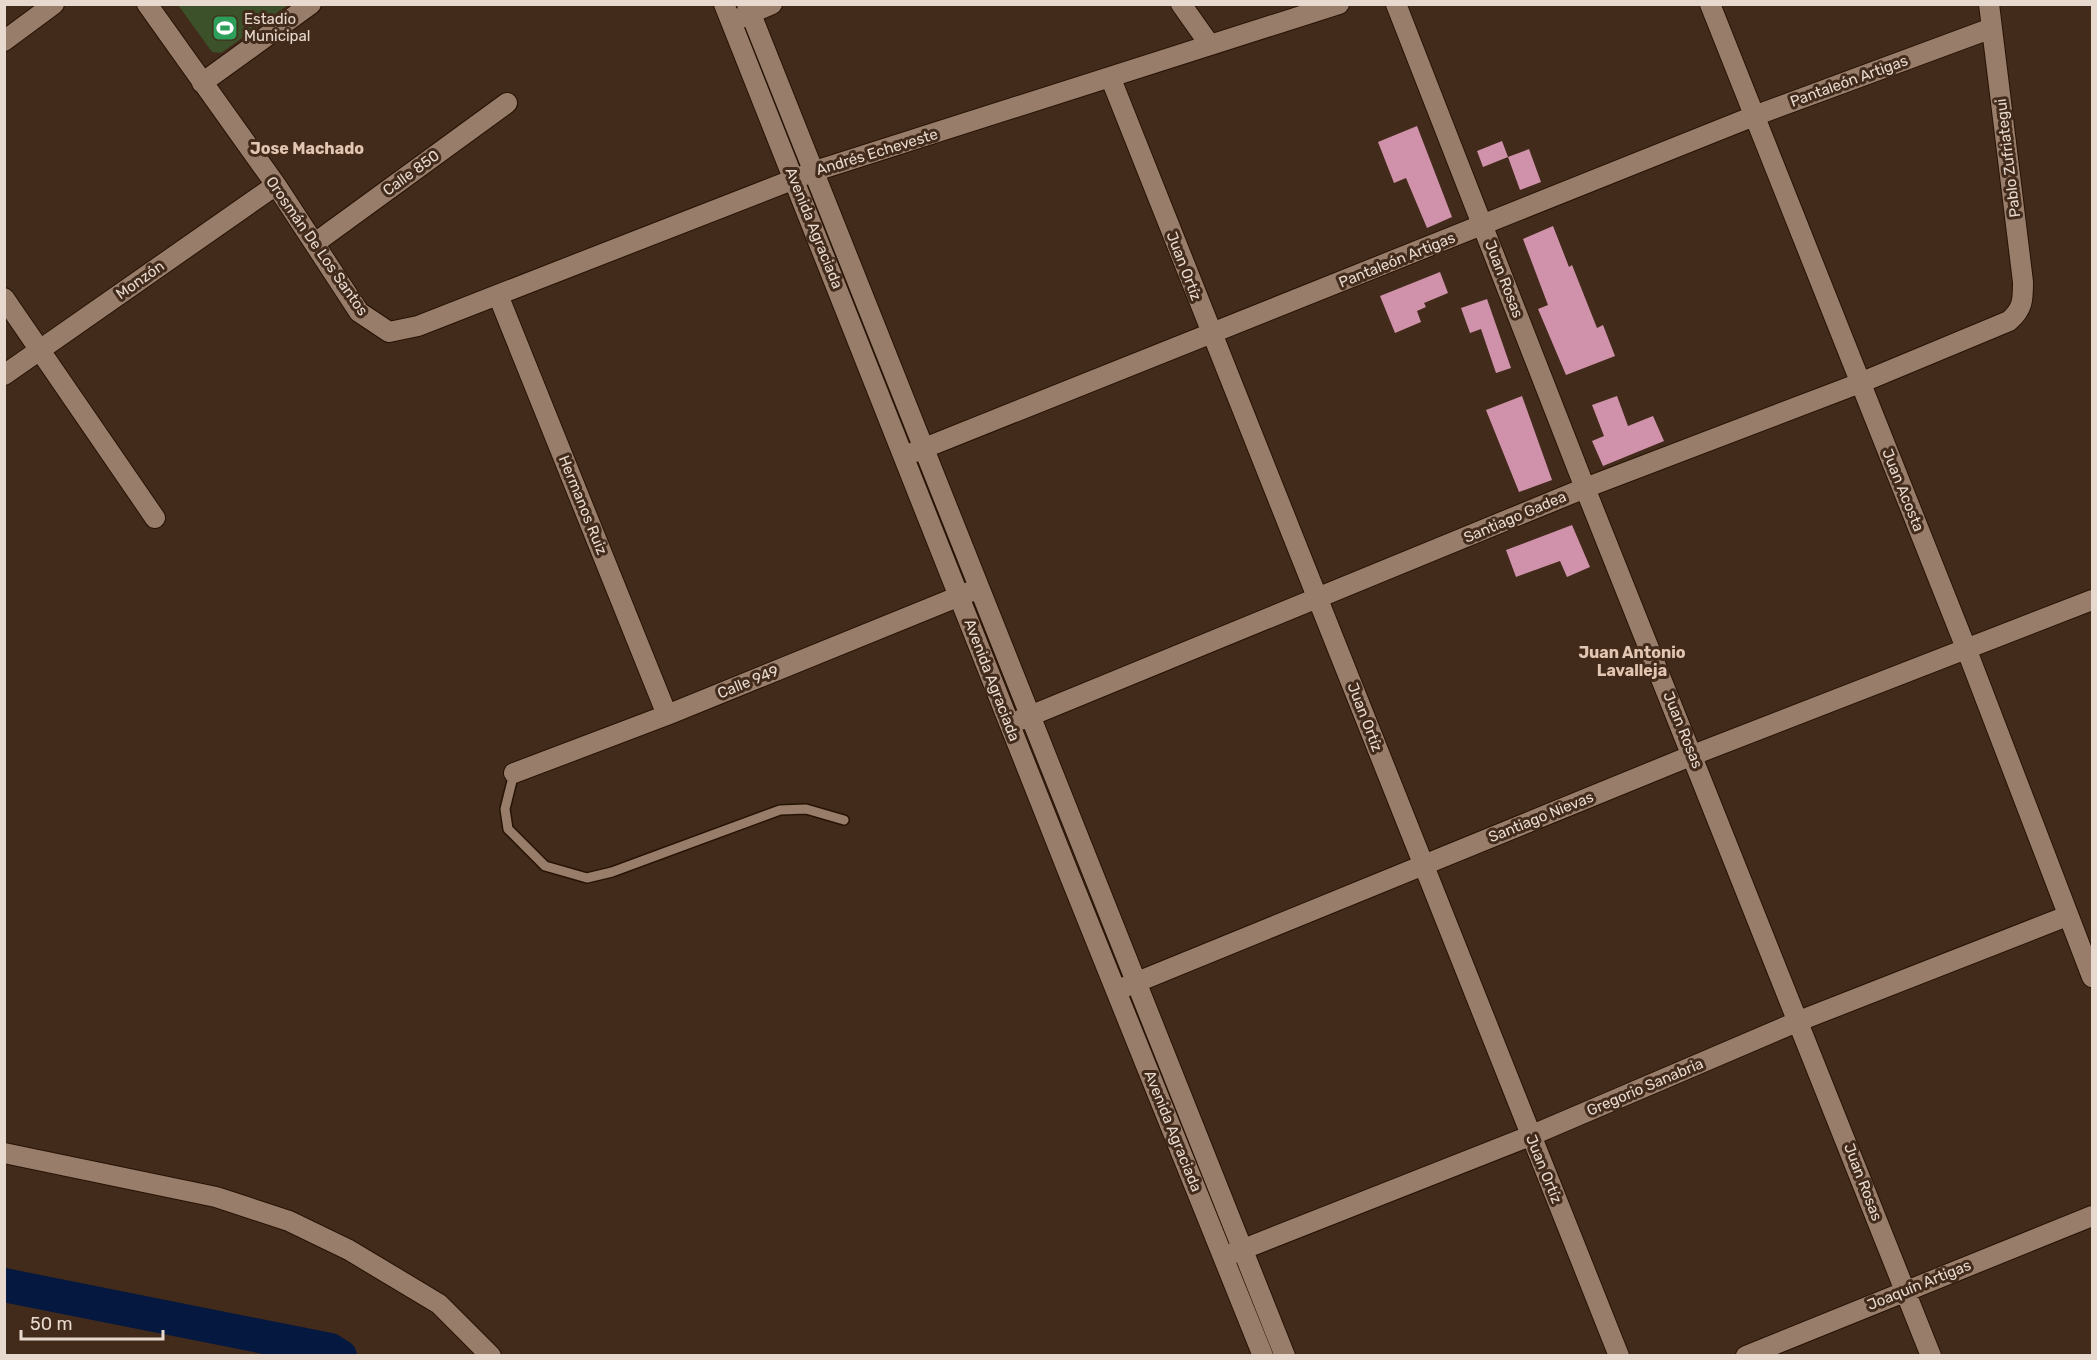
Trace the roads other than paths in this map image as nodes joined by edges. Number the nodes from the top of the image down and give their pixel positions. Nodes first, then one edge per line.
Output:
1 (54, 4) edge
2 (147, 4) edge
3 (311, 4) edge
4 (772, 4) edge
5 (1181, 4) edge
6 (1339, 4) edge
7 (1396, 4) edge
8 (1710, 4) edge
9 (1989, 4) edge
10 (749, 9) edge
11 (727, 13) edge
12 (1992, 28) junction
13 (4, 41) edge
14 (1210, 45) junction
15 (1110, 79) junction
16 (202, 83) junction
17 (507, 103) dead end
18 (1754, 116) junction
19 (815, 171) junction
20 (794, 179) junction
21 (276, 185) junction
22 (1483, 225) junction
23 (315, 243) junction
24 (498, 295) junction
25 (4, 298) edge
26 (2020, 311) joint
27 (389, 332) joint
28 (1211, 335) junction
29 (40, 349) junction
30 (4, 375) edge
31 (1860, 383) junction
32 (924, 448) junction
33 (904, 456) junction
34 (1585, 488) junction
35 (155, 518) dead end
36 (980, 588) junction
37 (960, 596) junction
38 (1319, 599) junction
39 (2092, 600) edge
40 (1966, 648) junction
41 (667, 715) junction
42 (1030, 716) junction
43 (1009, 724) junction
44 (1693, 755) junction
45 (514, 773) joint
46 (844, 820) dead end
47 (1423, 866) junction
48 (2067, 916) junction
49 (2092, 977) edge
50 (1136, 983) junction
51 (1117, 991) junction
52 (1799, 1022) junction
53 (1530, 1136) junction
54 (4, 1154) edge
55 (2092, 1216) edge
56 (1242, 1250) junction
57 (1223, 1257) junction
58 (1905, 1291) junction
59 (491, 1356) edge
60 (1263, 1356) edge
61 (1285, 1356) edge
62 (1619, 1356) edge
63 (1746, 1356) edge
64 (1931, 1356) edge

1 - 13 street
2 - 16 street, Orosmán De Los Santos
3 - 16 street
4 - 10 street
5 - 14 street
6 - 14 street, Andrés Echeveste
7 - 22 street, Juan Rosas
8 - 18 street, Juan Acosta
9 - 12 street, Pablo Zufriategui
10 - 11 street
10 - 19 street, Avenida Agraciada
11 - 20 street, Avenida Agraciada
12 - 18 street, Pantaleón Artigas
12 - 26 street, Pablo Zufriategui
14 - 15 street, Andrés Echeveste
15 - 19 street, Andrés Echeveste
15 - 28 street, Juan Ortíz
16 - 21 street, Orosmán De Los Santos
17 - 23 street, Calle 850
18 - 22 street, Pantaleón Artigas
18 - 31 street, Juan Acosta
19 - 20 street, Andrés Echeveste
19 - 32 street, Avenida Agraciada
20 - 24 street, Andrés Echeveste
20 - 33 street, Avenida Agraciada
21 - 23 street, Orosmán De Los Santos
21 - 29 street, Monzón
22 - 28 street, Pantaleón Artigas
22 - 34 street, Juan Rosas
23 - 27 street, Orosmán De Los Santos
24 - 27 street, Andrés Echeveste
24 - 41 street, Hermanos Ruiz
25 - 29 street
26 - 31 street, Santiago Gadea
28 - 32 street, Pantaleón Artigas
28 - 38 street, Juan Ortíz
29 - 30 street, Monzón
29 - 35 street
31 - 34 street, Santiago Gadea
31 - 40 street, Juan Acosta
32 - 33 street, Pantaleón Artigas
32 - 36 street, Avenida Agraciada
33 - 37 street, Avenida Agraciada
34 - 38 street, Santiago Gadea
34 - 44 street, Juan Rosas
36 - 37 street, Calle 949
36 - 42 street, Avenida Agraciada
37 - 41 street, Calle 949
37 - 43 street, Avenida Agraciada
38 - 42 street, Santiago Gadea
38 - 47 street, Juan Ortíz
39 - 40 street, Santiago Nievas
40 - 44 street, Santiago Nievas
40 - 48 street, Juan Acosta
41 - 45 street, Calle 949
42 - 43 street, Santiago Gadea
42 - 50 street, Avenida Agraciada
43 - 51 street, Avenida Agraciada
44 - 47 street, Santiago Nievas
44 - 52 street, Juan Rosas
45 - 46 lane
47 - 50 street, Santiago Nievas
47 - 53 street, Juan Ortíz
48 - 49 street, Juan Acosta
48 - 52 street, Gregorio Sanabria
50 - 51 street, Santiago Nievas
50 - 56 street, Avenida Agraciada
51 - 57 street, Avenida Agraciada
52 - 53 street, Gregorio Sanabria
52 - 58 street, Juan Rosas
53 - 56 street, Gregorio Sanabria
53 - 62 street, Juan Ortíz
54 - 59 street
55 - 58 street, Joaquín Artigas
56 - 57 street, Gregorio Sanabria
56 - 61 street, Avenida Agraciada
57 - 60 street, Avenida Agraciada
58 - 63 street, Joaquín Artigas
58 - 64 street, Juan Rosas

